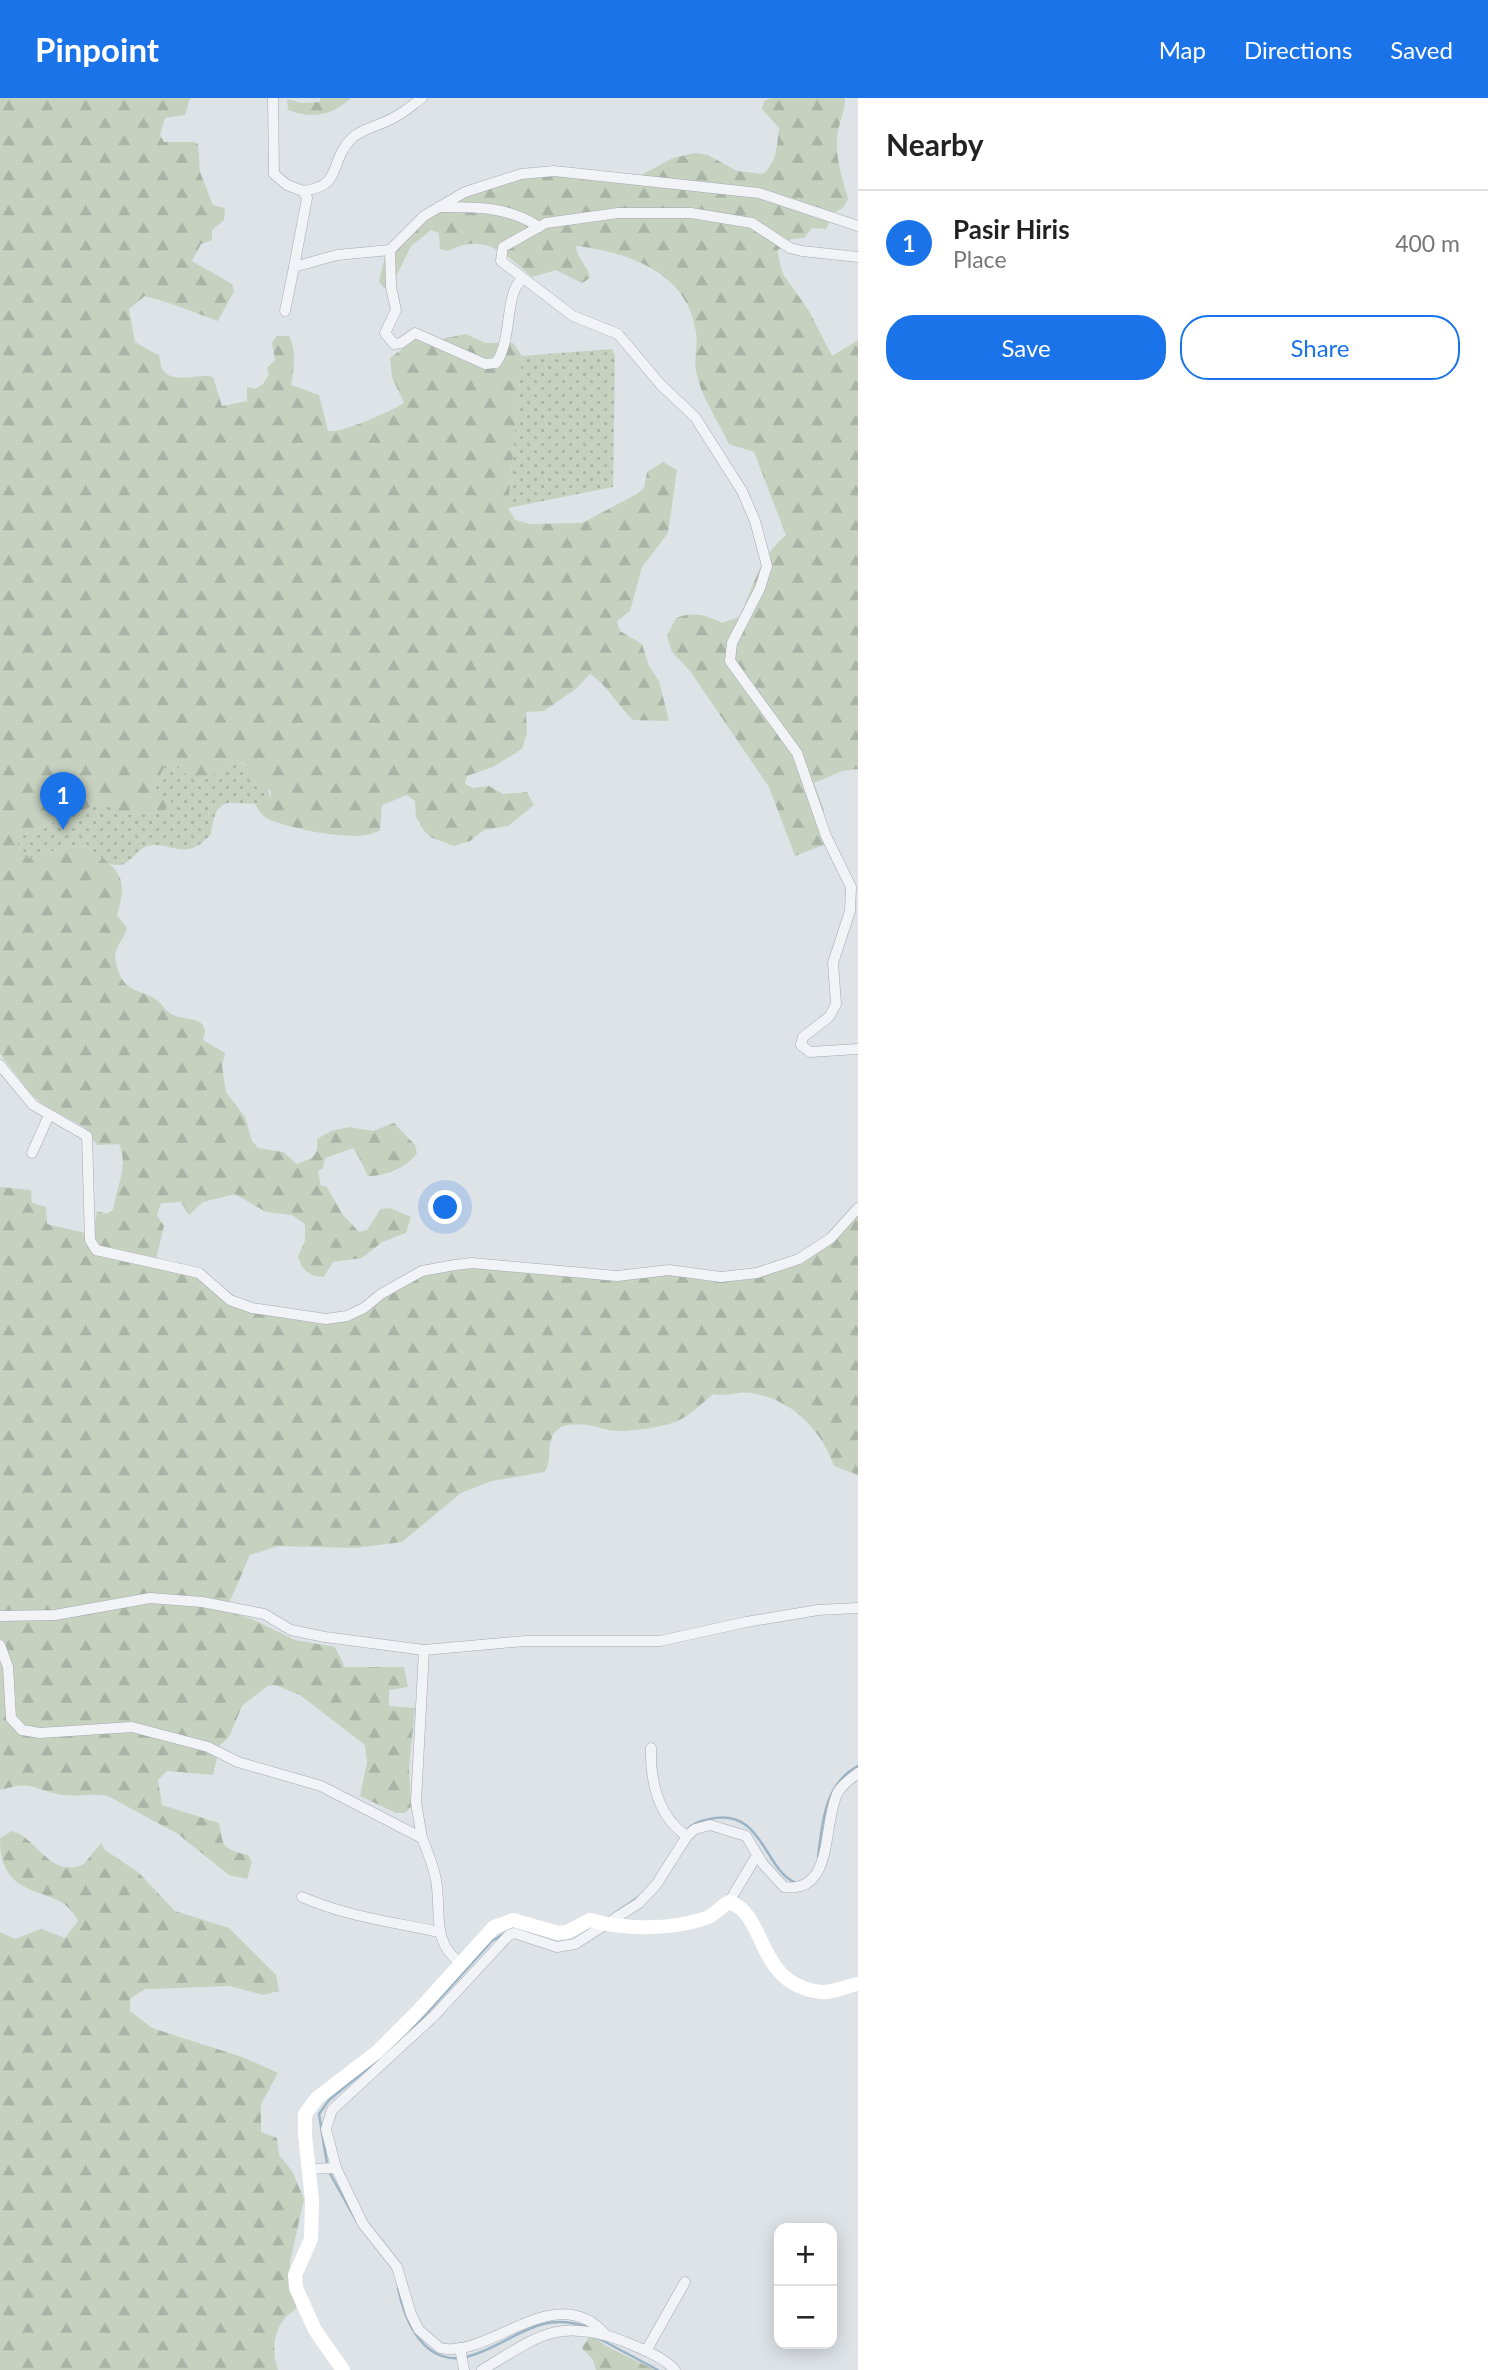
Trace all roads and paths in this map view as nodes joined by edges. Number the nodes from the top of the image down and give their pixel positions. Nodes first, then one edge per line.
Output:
1 (273, 98) edge
2 (422, 98) edge
3 (303, 191) junction
4 (438, 207) junction
5 (858, 226) edge
6 (538, 227) junction
7 (390, 250) junction
8 (858, 257) edge
9 (294, 267) junction
10 (522, 279) junction
11 (285, 311) dead end
12 (858, 1049) edge
13 (0, 1065) edge
14 (50, 1115) junction
15 (32, 1153) dead end
16 (858, 1208) edge
17 (858, 1608) edge
18 (0, 1616) edge
19 (0, 1645) edge
20 (424, 1650) junction
21 (651, 1748) dead end
22 (858, 1773) edge
23 (683, 1834) junction
24 (422, 1838) junction
25 (757, 1855) junction
26 (302, 1897) dead end
27 (729, 1902) junction
28 (599, 1924) junction
29 (439, 1932) junction
30 (461, 1964) junction
31 (858, 1984) edge
32 (336, 2168) junction
33 (310, 2169) junction
34 (685, 2282) dead end
35 (606, 2335) junction
36 (462, 2351) junction
37 (646, 2351) junction
38 (464, 2368) edge
39 (343, 2370) edge
40 (482, 2370) edge
41 (675, 2370) edge

1 - 3 street
2 - 3 street
3 - 9 street
4 - 5 street
4 - 6 street
4 - 7 street
6 - 8 street
6 - 10 street
7 - 9 street
7 - 10 street
9 - 11 street
10 - 12 street
13 - 14 street
14 - 15 street
14 - 16 street
17 - 20 street
18 - 20 street
19 - 24 street
20 - 24 street
21 - 23 street
22 - 25 street
23 - 25 street
23 - 28 street
24 - 29 street
25 - 27 street
26 - 29 street
27 - 28 street
27 - 31 street
28 - 30 street
28 - 32 street
29 - 30 street
30 - 33 street
32 - 33 street
32 - 36 street
33 - 39 street
34 - 37 street
35 - 36 street
35 - 37 street
35 - 40 street
36 - 38 street
37 - 41 street

